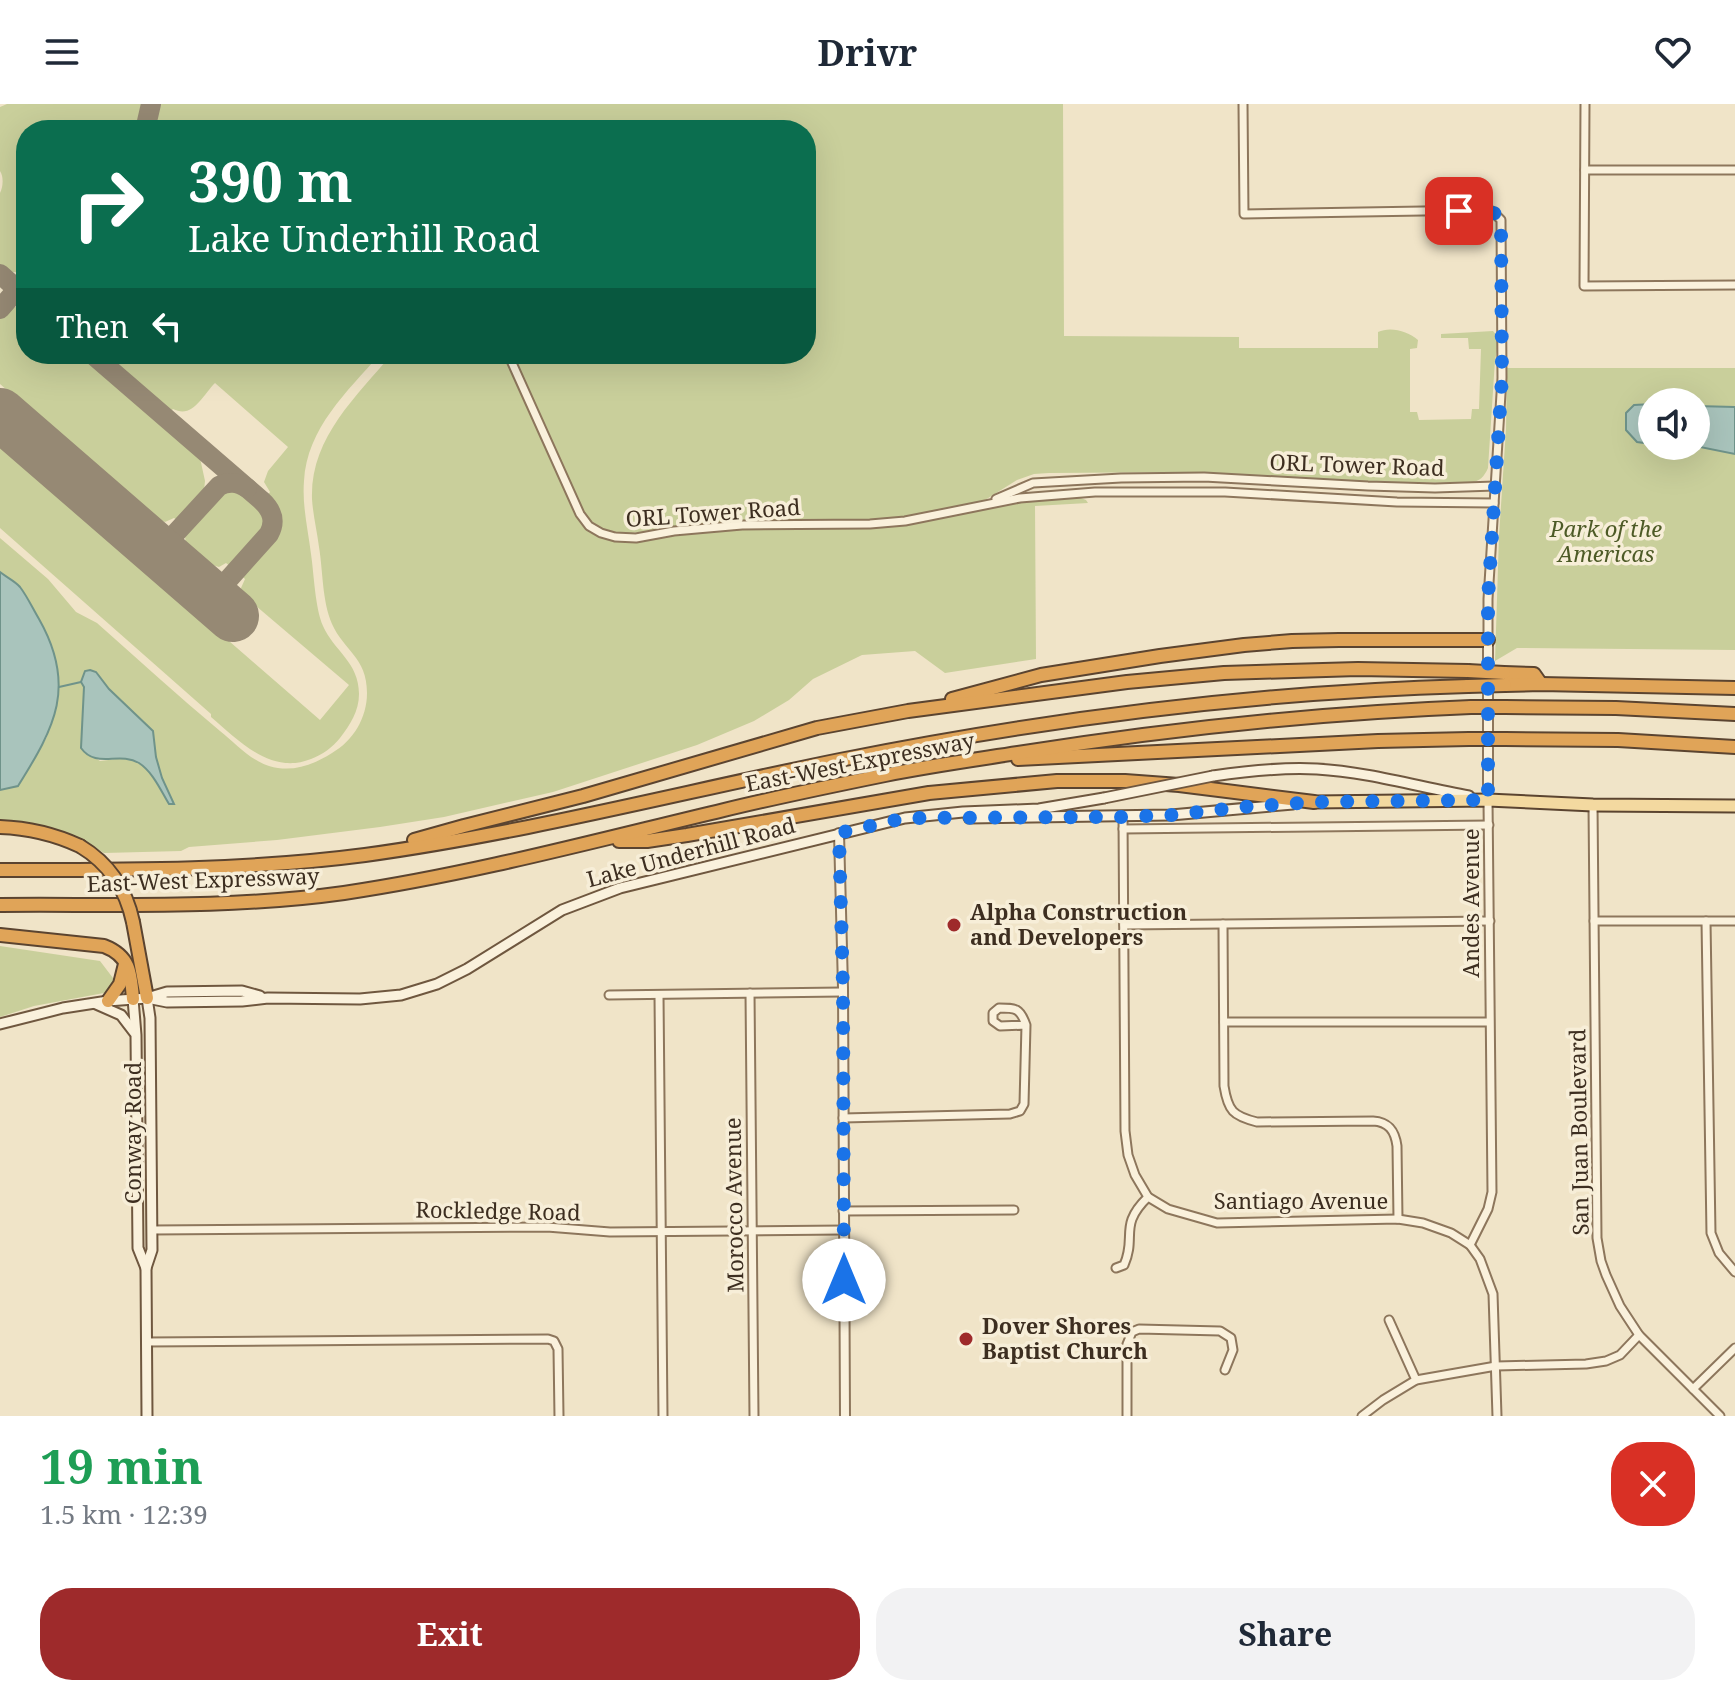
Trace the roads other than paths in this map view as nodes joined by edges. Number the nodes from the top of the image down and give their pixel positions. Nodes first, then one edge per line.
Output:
1 (1243, 104) edge
2 (1585, 104) edge
3 (1585, 170) junction
4 (1735, 170) edge
5 (1735, 285) edge
6 (512, 364) edge
7 (1095, 479) junction
8 (1266, 480) junction
9 (1495, 486) junction
10 (1095, 492) junction
11 (1266, 495) junction
12 (1494, 503) junction
13 (983, 505) junction
14 (1488, 640) junction
15 (1504, 679) junction
16 (1735, 688) edge
17 (908, 711) junction
18 (1735, 714) edge
19 (1735, 747) edge
20 (987, 758) junction
21 (1488, 800) junction
22 (1314, 802) junction
23 (1593, 805) junction
24 (1735, 806) edge
25 (1123, 817) junction
26 (905, 818) junction
27 (1489, 825) junction
28 (0, 827) edge
29 (1123, 829) junction
30 (839, 833) junction
31 (604, 840) junction
32 (364, 855) junction
33 (0, 870) edge
34 (0, 905) edge
35 (1490, 921) junction
36 (1594, 921) junction
37 (1706, 921) junction
38 (1735, 921) edge
39 (1223, 924) junction
40 (1124, 925) junction
41 (0, 935) edge
42 (126, 961) junction
43 (842, 992) junction
44 (750, 993) junction
45 (609, 995) dead end
46 (659, 995) junction
47 (140, 998) junction
48 (108, 1001) junction
49 (92, 1003) junction
50 (1224, 1022) junction
51 (1489, 1022) junction
52 (0, 1024) edge
53 (1026, 1025) dead end
54 (136, 1035) junction
55 (843, 1118) junction
56 (1148, 1197) junction
57 (1014, 1210) dead end
58 (843, 1211) junction
59 (1398, 1219) junction
60 (152, 1230) junction
61 (752, 1230) junction
62 (844, 1230) junction
63 (661, 1231) junction
64 (1470, 1245) junction
65 (146, 1268) junction
66 (1116, 1268) dead end
67 (1735, 1272) edge
68 (1389, 1320) dead end
69 (1639, 1335) junction
70 (146, 1342) junction
71 (1735, 1348) edge
72 (1496, 1366) junction
73 (1225, 1370) dead end
74 (1416, 1380) junction
75 (1693, 1389) junction
76 (147, 1416) edge
77 (559, 1416) edge
78 (663, 1416) edge
79 (754, 1416) edge
80 (845, 1416) edge
81 (1127, 1416) edge
82 (1362, 1416) edge
83 (1497, 1416) edge
84 (1720, 1416) edge

1 - 9 street, Andes Avenue
2 - 3 street
3 - 4 street
3 - 5 street
6 - 13 street, ORL Tower Road
7 - 8 street, ORL Tower Road
7 - 10 street
7 - 13 street, ORL Tower Road
8 - 9 street, ORL Tower Road
8 - 11 street
9 - 12 street, Andes Avenue
10 - 11 street, ORL Tower Road
10 - 13 street, ORL Tower Road
11 - 12 street, ORL Tower Road
12 - 14 street, Andes Avenue
14 - 17 highway
14 - 21 street, Andes Avenue
15 - 16 highway
15 - 17 highway, bridge
15 - 32 highway, East-West Expressway, bridge
17 - 32 highway
18 - 20 highway, East-West Expressway, bridge
19 - 20 highway, bridge
20 - 31 highway, East-West Expressway
21 - 22 main road, Lake Underhill Road
21 - 23 main road, Lake Underhill Road
21 - 26 main road, Lake Underhill Road, bridge
21 - 27 street, Andes Avenue
22 - 25 main road, Lake Underhill Road
22 - 31 highway
23 - 24 main road, Lake Underhill Road
23 - 36 street, San Juan Boulevard
25 - 26 main road, Lake Underhill Road
25 - 29 street
26 - 30 main road, Lake Underhill Road
27 - 29 street
27 - 35 street, Andes Avenue
28 - 47 highway, bridge
29 - 40 street
30 - 43 street
30 - 47 main road, Lake Underhill Road
31 - 34 highway, East-West Expressway
32 - 33 highway, East-West Expressway
35 - 39 street
35 - 51 street, Andes Avenue
36 - 37 street
36 - 69 street, San Juan Boulevard
37 - 38 street
37 - 67 street
39 - 40 street
39 - 50 street
40 - 56 street
41 - 42 highway
42 - 47 highway
42 - 48 highway
43 - 44 street
43 - 55 street
44 - 46 street
44 - 61 street, Morocco Avenue
45 - 46 street
46 - 63 street
47 - 48 main road, Lake Underhill Road
47 - 54 main road, Conway Road
47 - 60 main road, Conway Road
48 - 49 main road, Lake Underhill Road
49 - 52 main road, Lake Underhill Road
49 - 54 main road
50 - 51 street
50 - 59 street
51 - 64 street, Andes Avenue
53 - 55 street
54 - 65 main road, Conway Road
55 - 58 street
56 - 59 street, Santiago Avenue
56 - 66 street
57 - 58 street
58 - 62 street
59 - 64 street, Santiago Avenue
60 - 63 street, Rockledge Road
60 - 65 main road, Conway Road
61 - 62 street, Rockledge Road
61 - 63 street, Rockledge Road
61 - 79 street, Morocco Avenue
62 - 80 street
63 - 78 street
64 - 72 street
65 - 70 main road, Conway Road
68 - 74 street
69 - 72 street
69 - 75 street, San Juan Boulevard
70 - 76 main road, Conway Road
70 - 77 street
71 - 75 street
72 - 74 street
72 - 83 street
73 - 81 street
74 - 82 street
75 - 84 street, San Juan Boulevard

